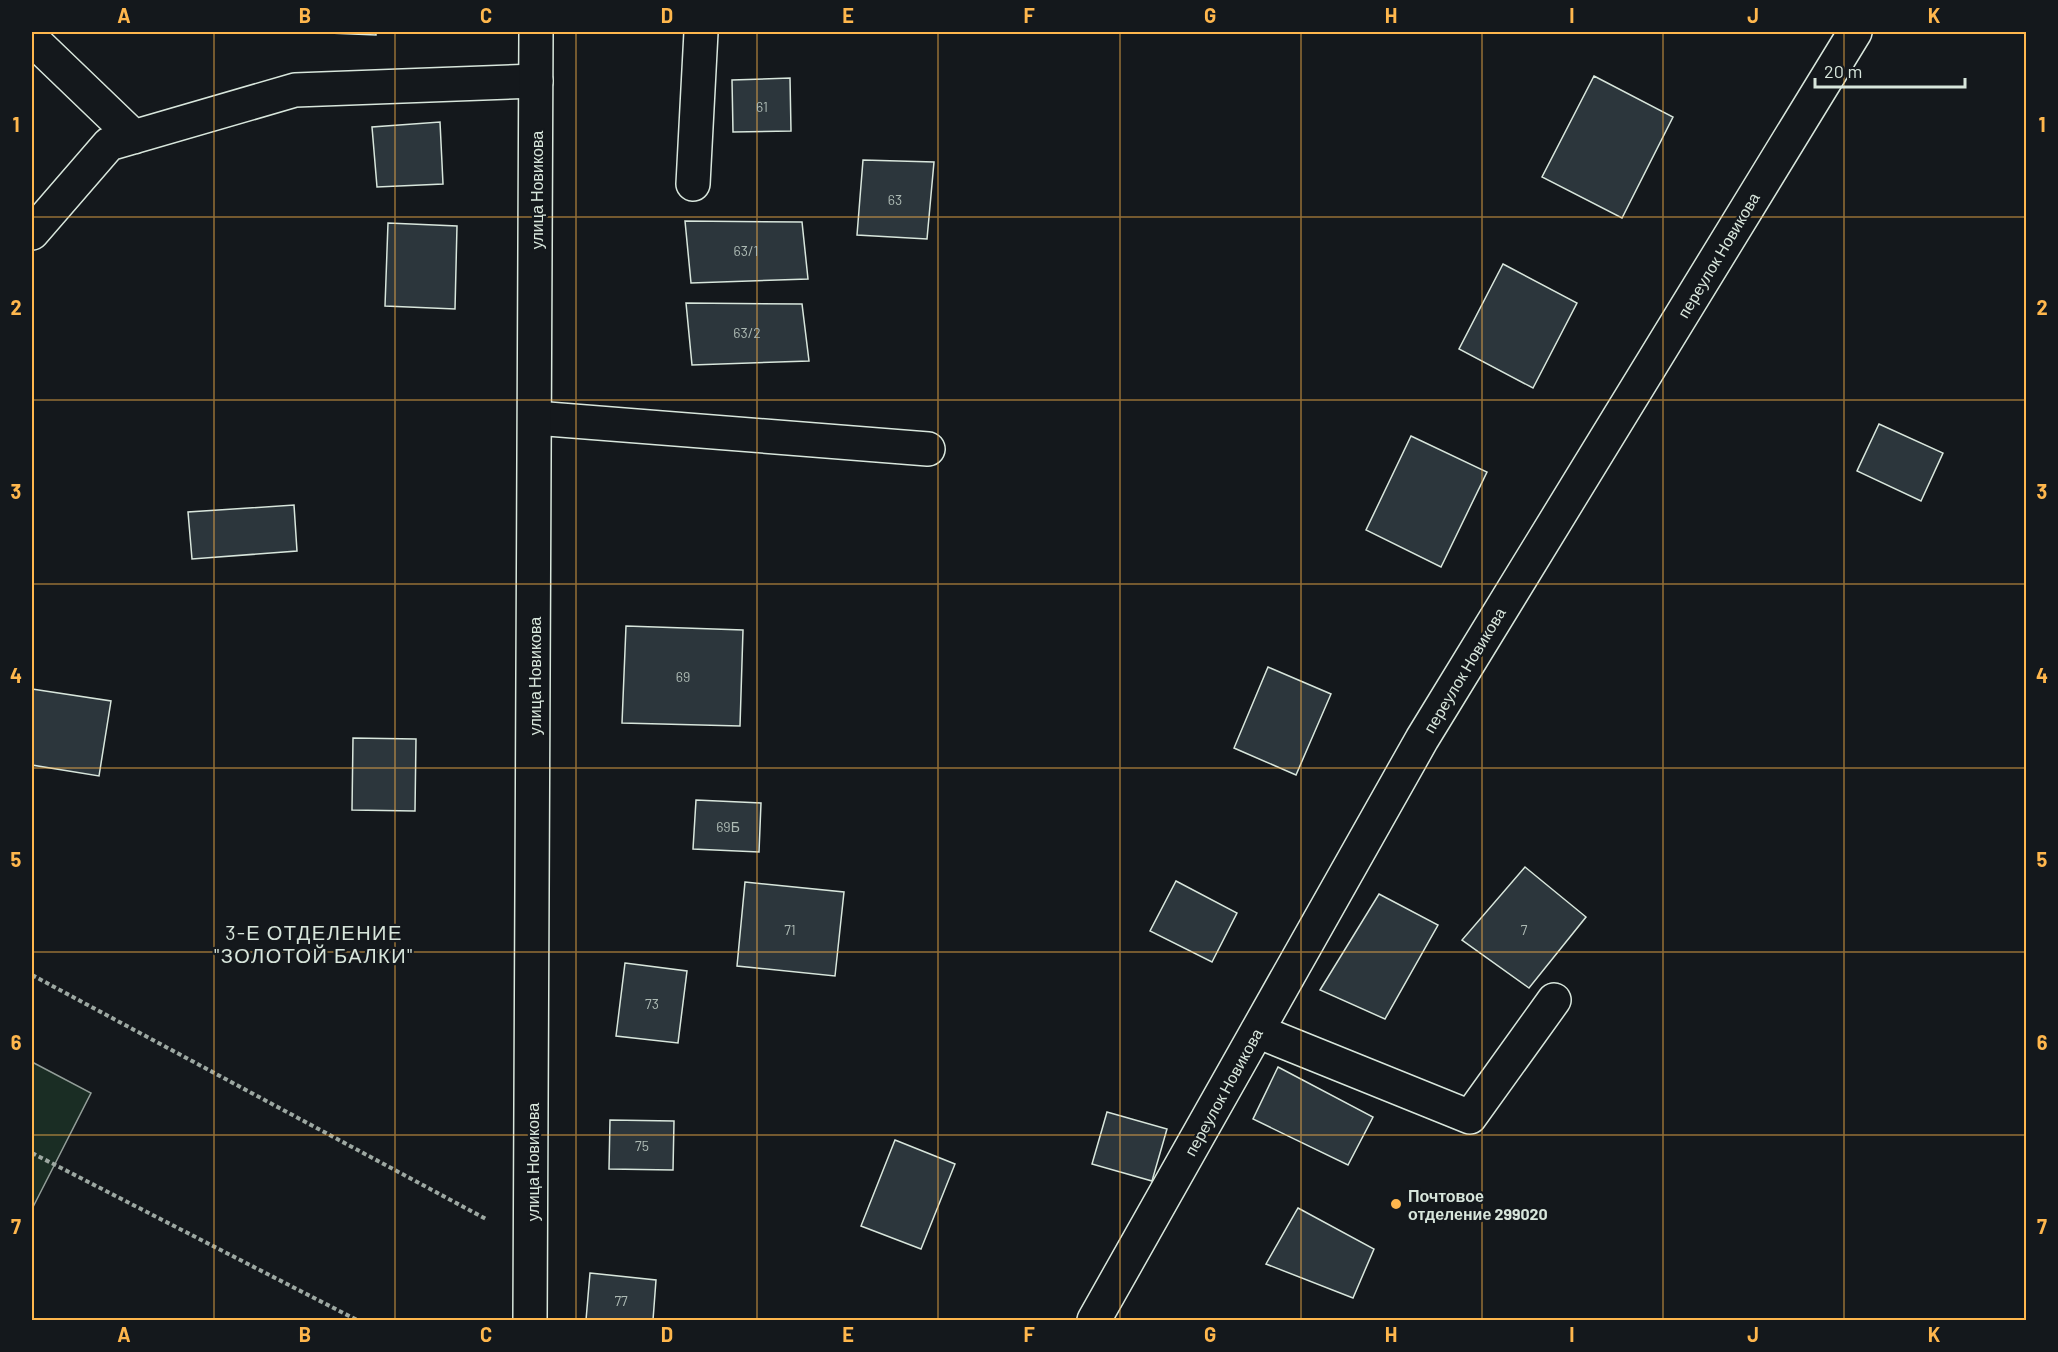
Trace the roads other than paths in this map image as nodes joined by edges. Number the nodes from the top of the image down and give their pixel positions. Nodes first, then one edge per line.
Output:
1 (536, 32) edge
2 (701, 32) edge
3 (1855, 32) edge
4 (32, 39) edge
5 (536, 81) junction
6 (134, 137) junction
7 (693, 184) dead end
8 (32, 233) edge
9 (535, 418) junction
10 (928, 449) dead end
11 (1554, 1000) dead end
12 (1257, 1031) junction
13 (530, 1320) edge
14 (1094, 1320) edge

1 - 5 street, улица Новикова
2 - 7 street
3 - 12 street, переулок Новикова
4 - 6 street
5 - 6 street
5 - 9 street, улица Новикова
6 - 8 street
9 - 10 street
9 - 13 street, улица Новикова
11 - 12 street
12 - 14 street, переулок Новикова

